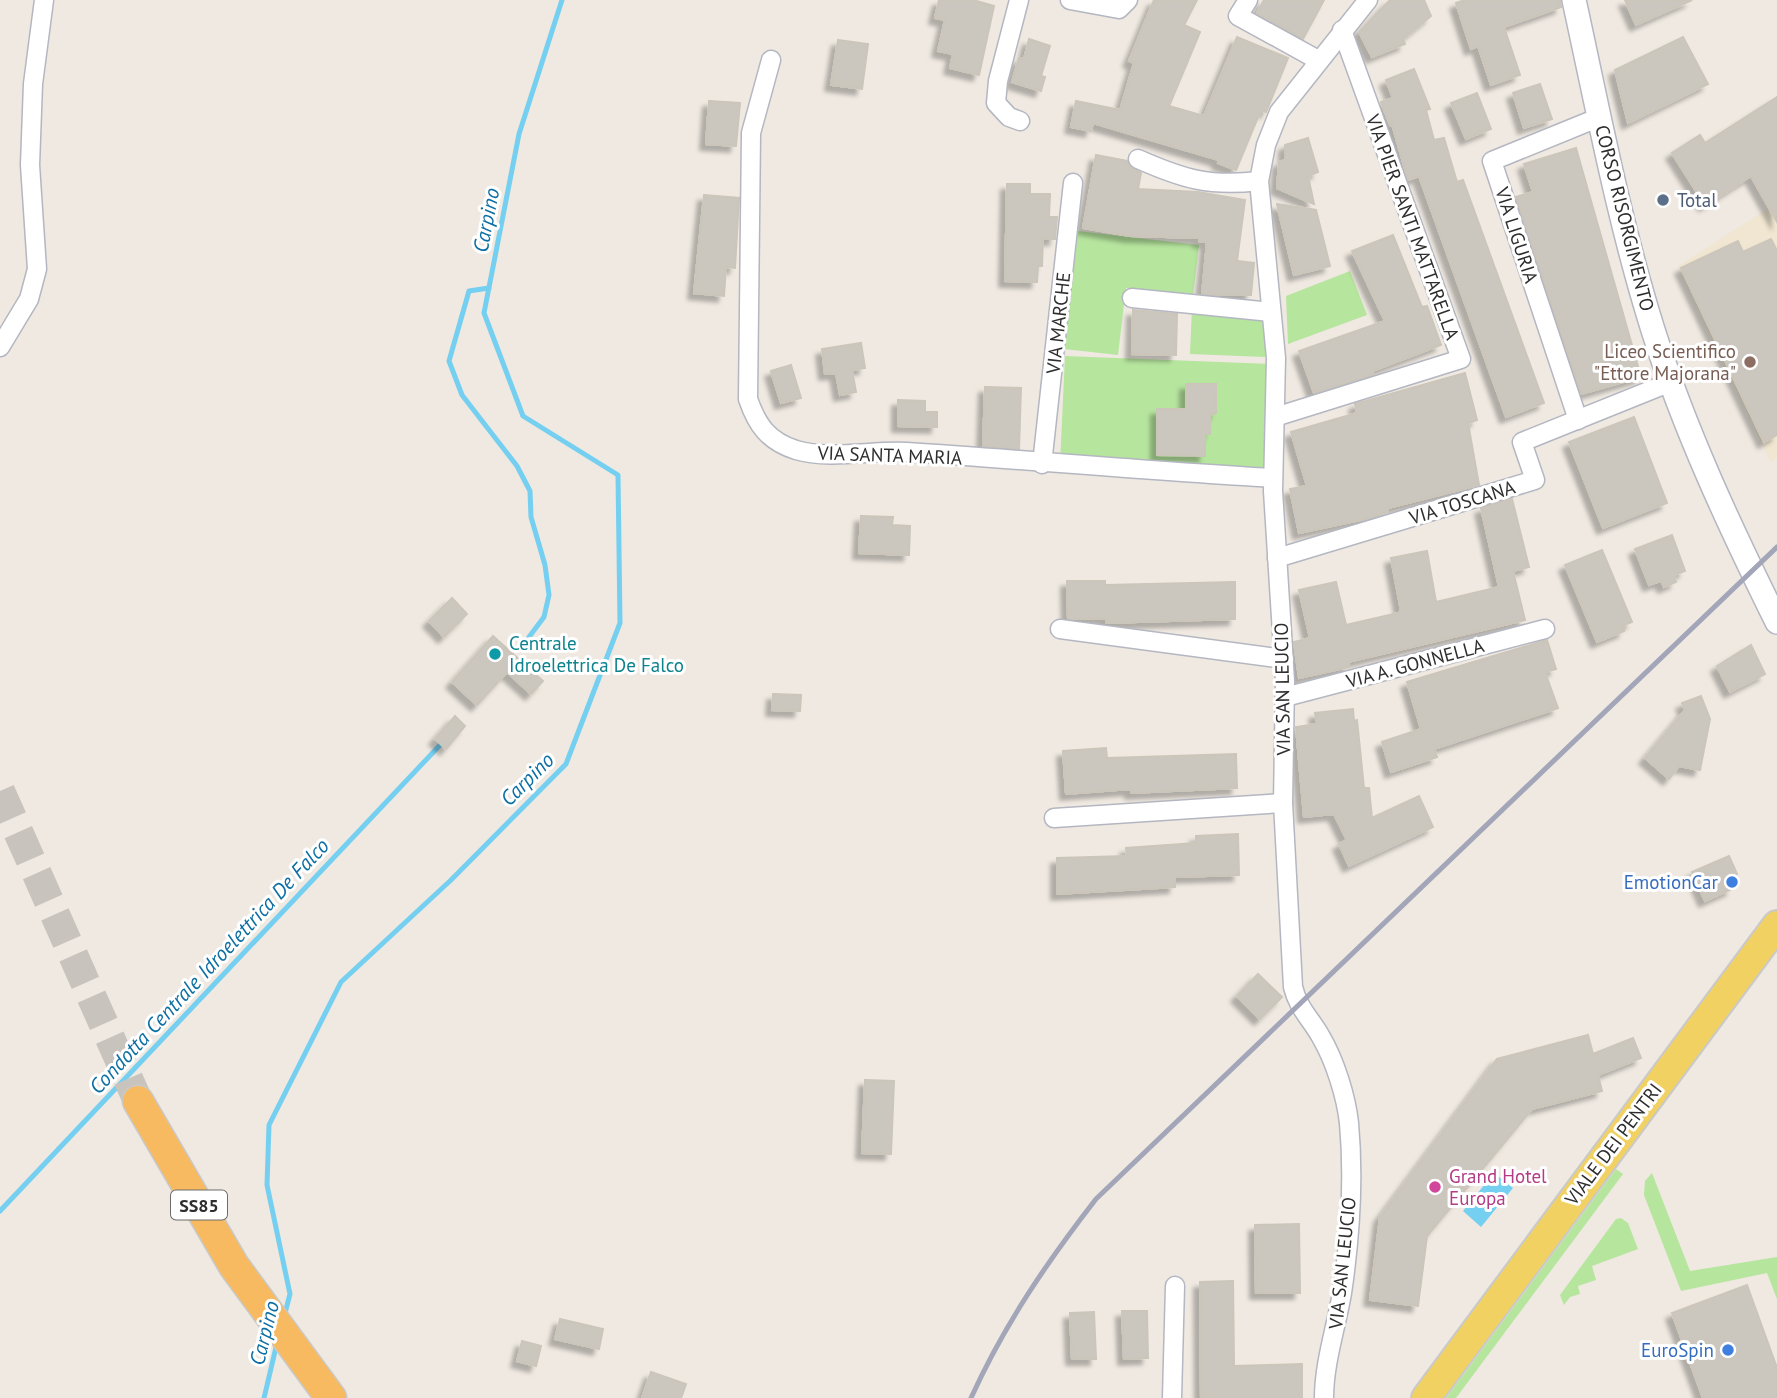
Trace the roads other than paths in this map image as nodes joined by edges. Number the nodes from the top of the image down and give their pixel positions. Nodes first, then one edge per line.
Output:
1 (44, 0) edge
2 (1019, 0) edge
3 (1070, 0) edge
4 (1128, 0) edge
5 (1248, 0) edge
6 (1368, 0) edge
7 (1574, 0) edge
8 (1342, 30) junction
9 (771, 60) dead end
10 (1318, 60) junction
11 (1600, 117) junction
12 (1020, 121) dead end
13 (1138, 159) dead end
14 (1259, 181) junction
15 (1073, 183) dead end
16 (1132, 298) dead end
17 (1271, 312) junction
18 (0, 347) edge
19 (1671, 382) junction
20 (1275, 417) junction
21 (1578, 420) junction
22 (1042, 464) junction
23 (1273, 478) junction
24 (1277, 558) junction
25 (1777, 622) edge
26 (1060, 629) dead end
27 (1545, 629) dead end
28 (1284, 659) junction
29 (1285, 697) junction
30 (1283, 803) junction
31 (1054, 818) dead end
32 (1777, 925) edge
33 (138, 1101) tunnel mouth
34 (1175, 1286) dead end
35 (331, 1398) edge
36 (1172, 1398) edge
37 (1324, 1398) edge
38 (1426, 1398) edge

1 - 18 street
2 - 12 street
3 - 4 street
5 - 10 street
6 - 8 street, VIA SAN LEUCIO
7 - 11 street, CORSO RISORGIMENTO
8 - 10 street, VIA SAN LEUCIO
8 - 20 street, VIA PIER SANTI MATTARELLA
9 - 22 street, VIA SANTA MARIA
10 - 14 street, VIA SAN LEUCIO
11 - 19 street, CORSO RISORGIMENTO
11 - 21 street, VIA LIGURIA
13 - 14 street
14 - 17 street, VIA SAN LEUCIO
15 - 22 street, VIA MARCHE
16 - 17 street
17 - 20 street, VIA SAN LEUCIO
19 - 21 street, VIA TOSCANA
19 - 25 street, CORSO RISORGIMENTO
20 - 23 street, VIA SAN LEUCIO
21 - 24 street, VIA TOSCANA
22 - 23 street, VIA SANTA MARIA
23 - 24 street, VIA SAN LEUCIO
24 - 28 street, VIA SAN LEUCIO
26 - 28 street
27 - 29 street, VIA A. GONNELLA
28 - 29 street, VIA SAN LEUCIO
29 - 30 street, VIA SAN LEUCIO
30 - 31 street
30 - 37 street, VIA SAN LEUCIO
32 - 38 main road, VIALE DEI PENTRI
33 - 35 highway, SS85
34 - 36 street

